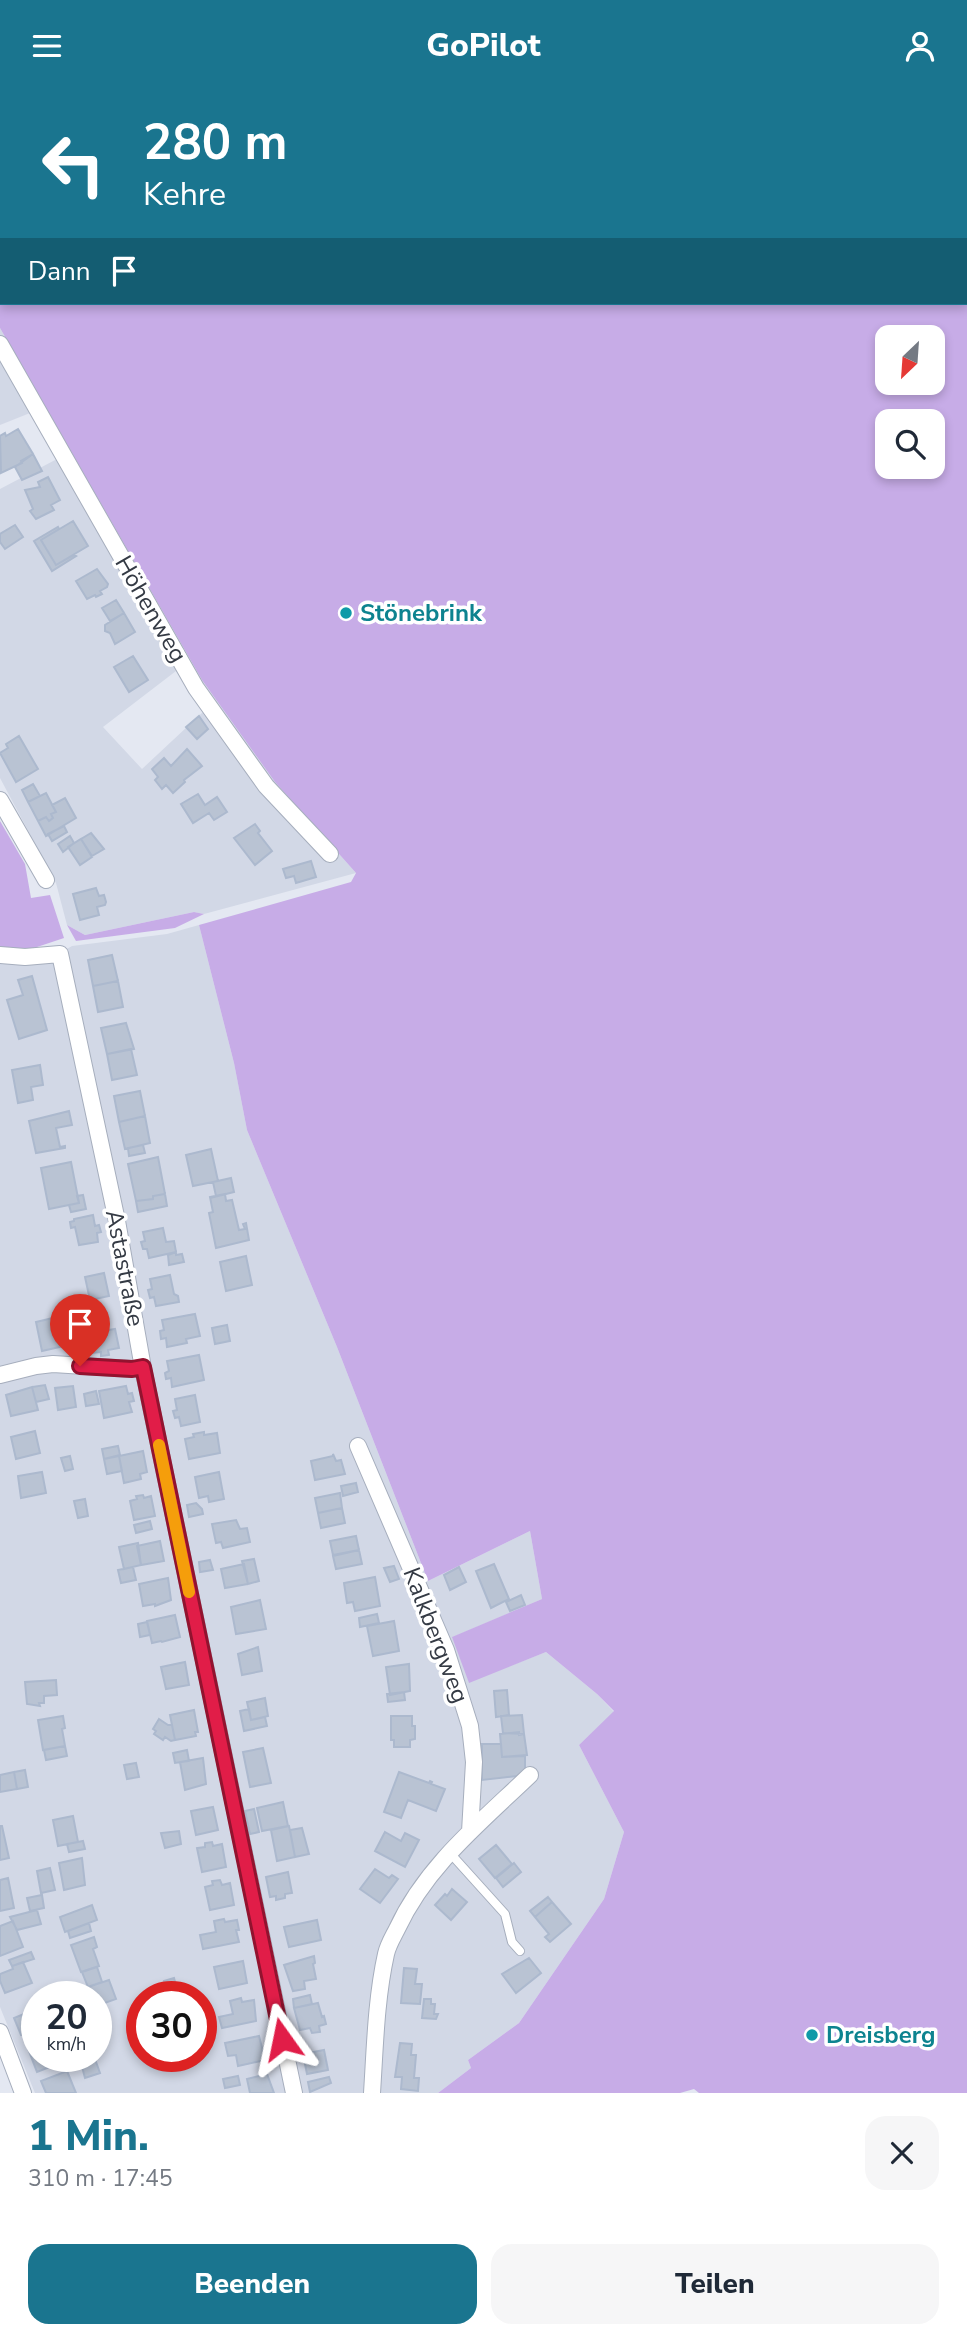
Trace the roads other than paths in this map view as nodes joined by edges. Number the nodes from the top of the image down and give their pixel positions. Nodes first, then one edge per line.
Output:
1 (0, 344) edge
2 (0, 800) edge
3 (330, 854) dead end
4 (46, 880) dead end
5 (0, 955) edge
6 (143, 1367) junction
7 (0, 1375) edge
8 (358, 1446) dead end
9 (530, 1775) dead end
10 (470, 1832) junction
11 (450, 1853) junction
12 (520, 1951) dead end
13 (0, 2032) edge
14 (23, 2093) edge
15 (294, 2093) edge
16 (372, 2093) edge

1 - 3 street, Höhenweg
2 - 4 street
5 - 6 street, Astastraße
6 - 7 street
6 - 15 street, Astastraße
8 - 10 street, Kalkbergweg
9 - 10 street
10 - 11 street
11 - 12 lane
11 - 16 street
13 - 14 street

